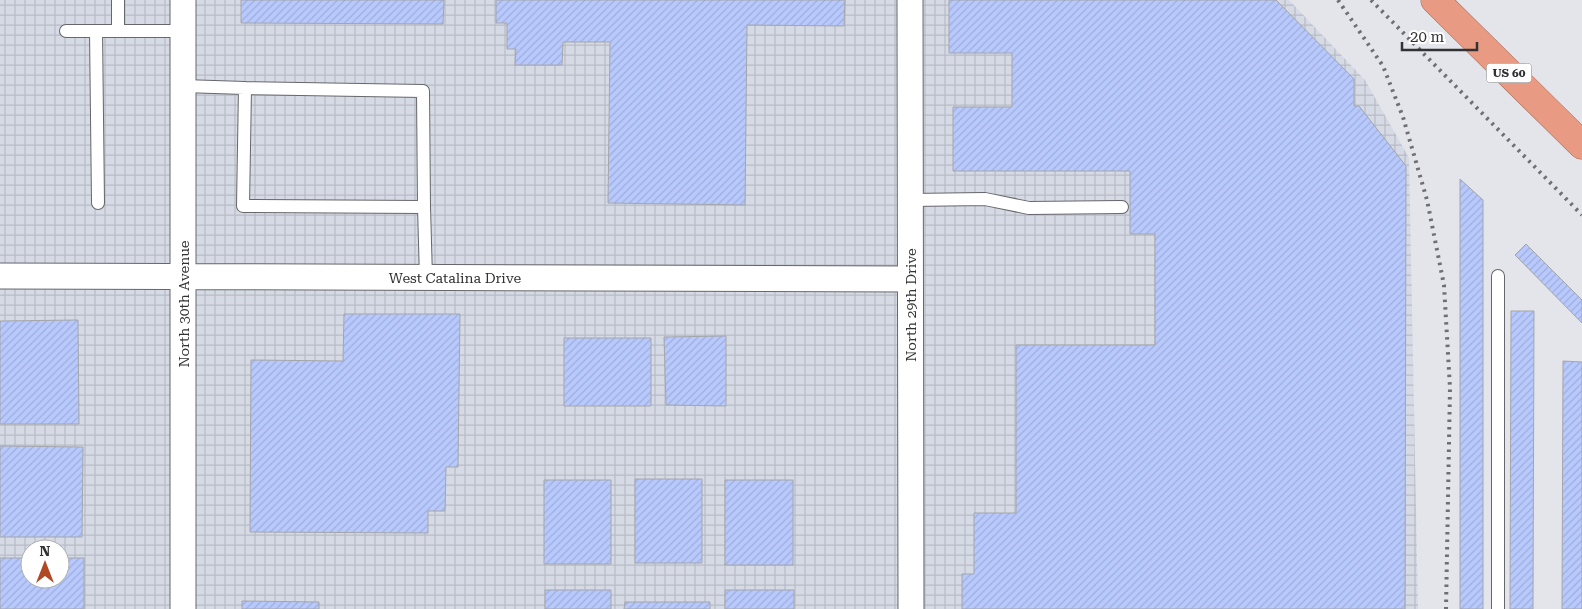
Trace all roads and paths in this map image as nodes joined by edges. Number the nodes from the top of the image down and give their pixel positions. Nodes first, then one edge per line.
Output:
1 (118, 0) edge
2 (182, 0) edge
3 (910, 0) edge
4 (1435, 0) edge
5 (118, 31) junction
6 (183, 31) junction
7 (66, 32) dead end
8 (96, 32) junction
9 (183, 86) junction
10 (245, 88) junction
11 (1582, 145) edge
12 (910, 200) junction
13 (98, 203) dead end
14 (424, 207) junction
15 (1122, 208) dead end
16 (0, 276) edge
17 (1498, 276) dead end
18 (184, 277) junction
19 (426, 278) junction
20 (910, 279) junction
21 (183, 609) edge
22 (911, 609) edge
23 (1498, 609) edge

1 - 5 lane
2 - 6 street, North 30th Avenue
3 - 12 street, North 29th Drive
4 - 11 highway, US 60
5 - 6 lane
5 - 8 lane
6 - 9 street, North 30th Avenue
7 - 8 lane
8 - 13 lane
9 - 10 lane
9 - 18 street, North 30th Avenue
10 - 14 lane
10 - 14 lane
12 - 15 lane
12 - 20 street, North 29th Drive
14 - 19 lane
16 - 18 street, West Catalina Drive
17 - 23 lane
18 - 19 street, West Catalina Drive
18 - 21 street, North 30th Avenue
19 - 20 street, West Catalina Drive
20 - 22 street, North 29th Drive

